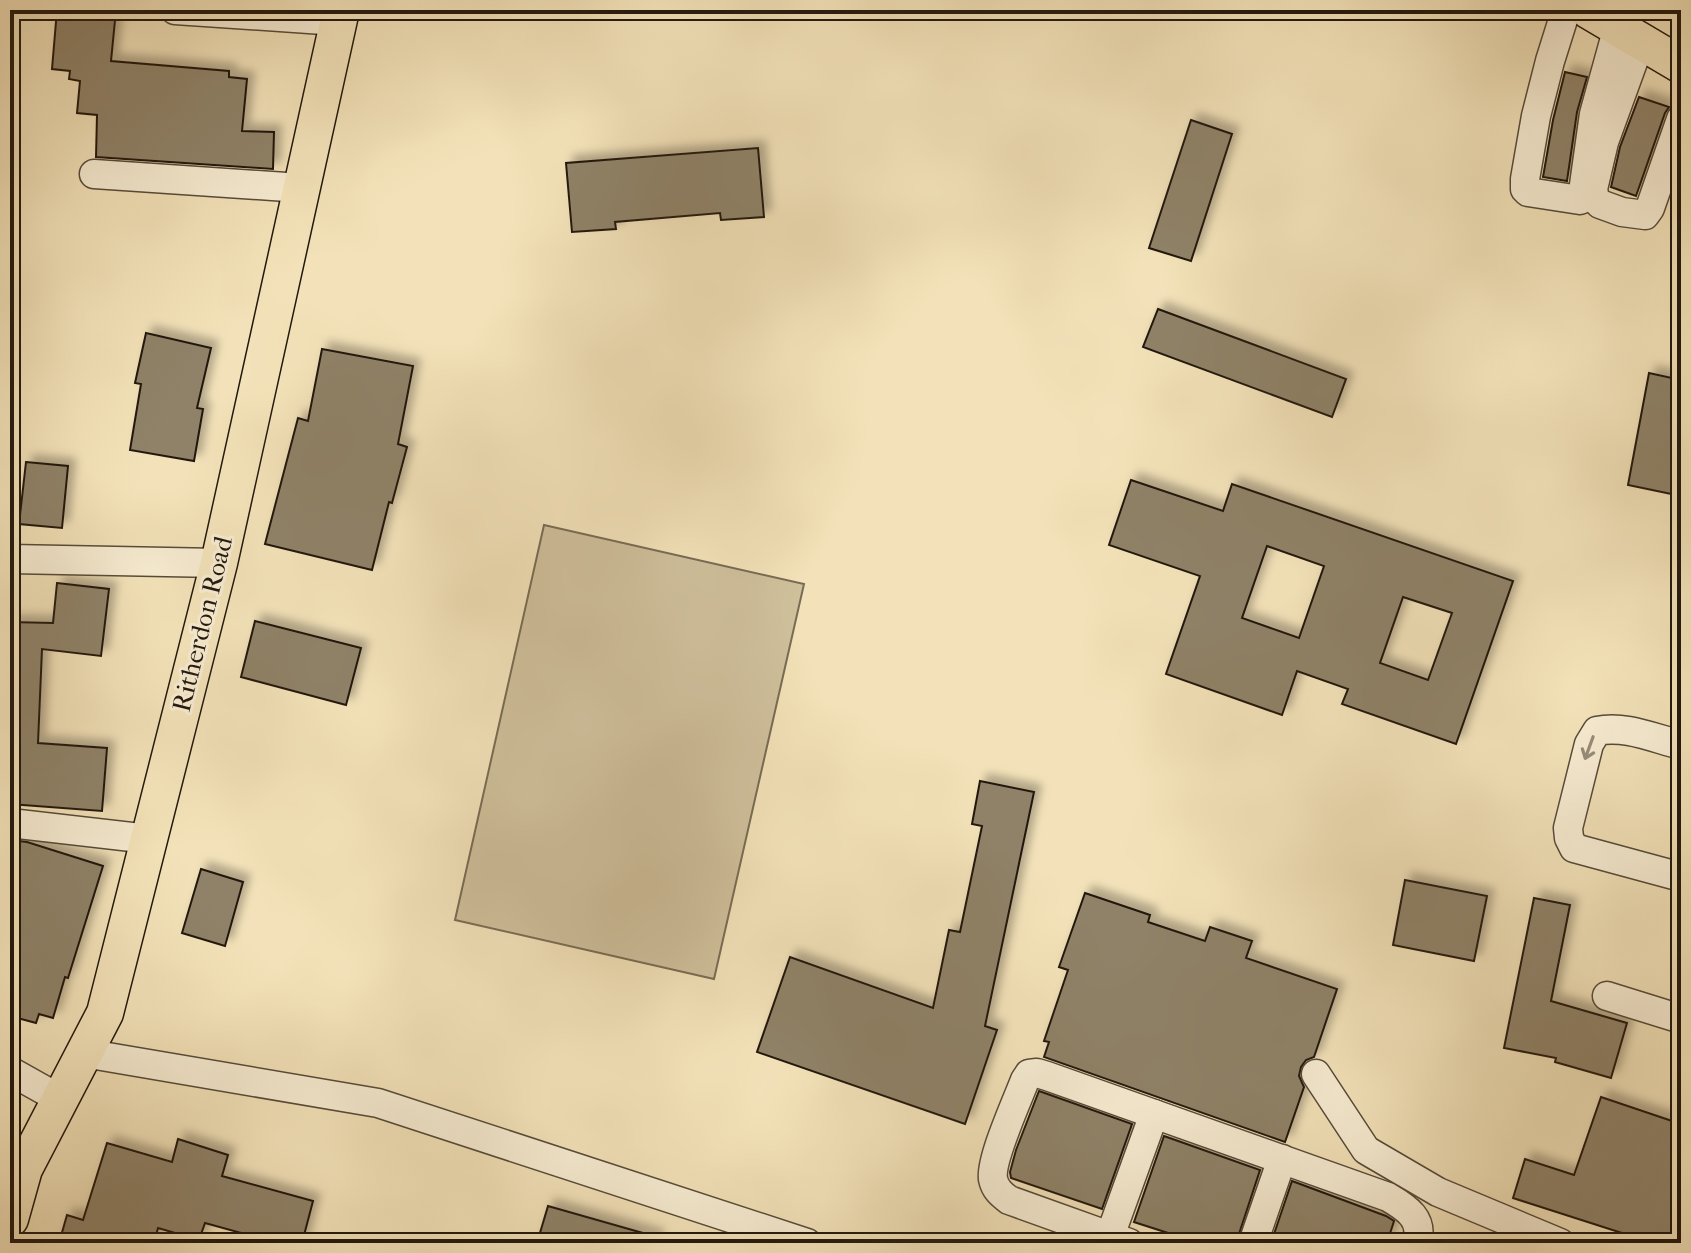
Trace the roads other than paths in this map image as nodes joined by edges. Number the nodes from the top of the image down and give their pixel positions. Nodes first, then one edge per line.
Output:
1 (175, 10) edge
2 (1566, 10) edge
3 (340, 16) edge
4 (1615, 26) edge
5 (1681, 65) edge
6 (1619, 68) junction
7 (1681, 119) edge
8 (94, 174) dead end
9 (301, 188) junction
10 (10, 559) edge
11 (219, 563) junction
12 (1681, 745) edge
13 (10, 823) edge
14 (149, 839) junction
15 (1681, 877) edge
16 (1607, 996) dead end
17 (1681, 1019) edge
18 (84, 1053) junction
19 (10, 1071) edge
20 (1316, 1074) dead end
21 (60, 1099) junction
22 (1154, 1114) junction
23 (1282, 1159) junction
24 (10, 1219) edge
25 (1120, 1240) edge
26 (807, 1243) edge
27 (1253, 1243) edge
28 (1417, 1243) edge
29 (1560, 1243) edge

1 - 3 street
2 - 6 street
3 - 9 main road, Ritherdon Road
4 - 5 main road
4 - 6 street
6 - 7 street
8 - 9 street
9 - 11 main road, Ritherdon Road
10 - 11 street
11 - 14 main road, Ritherdon Road
12 -> 15 street
13 - 14 street
14 - 18 main road, Ritherdon Road
16 - 17 street
18 - 21 main road, Ritherdon Road
18 - 26 street
19 - 21 street
20 - 29 street
21 - 24 main road, Ritherdon Road
22 - 23 street
22 - 25 street
22 - 25 street
23 - 27 street
23 - 28 street

